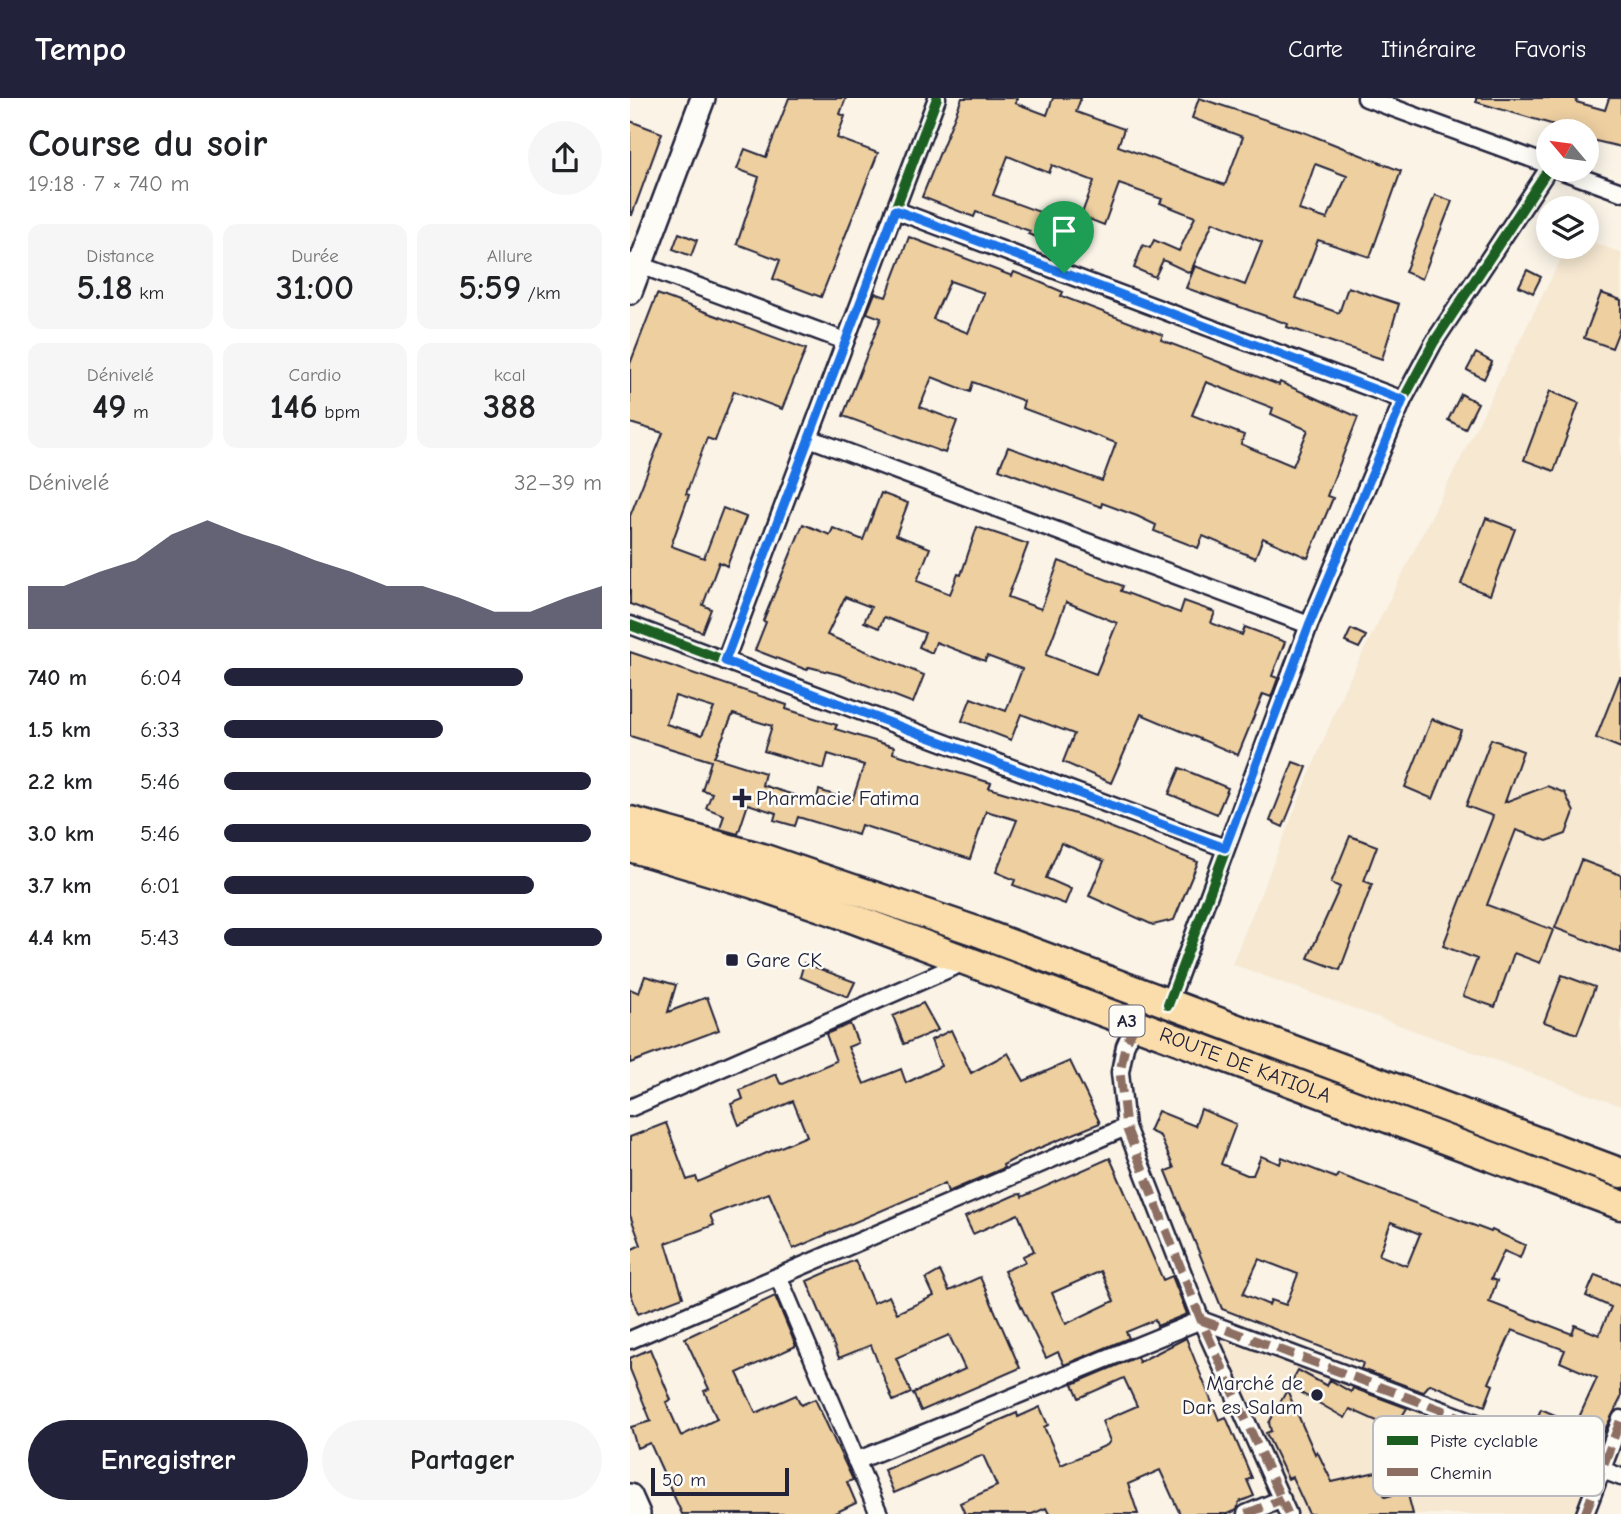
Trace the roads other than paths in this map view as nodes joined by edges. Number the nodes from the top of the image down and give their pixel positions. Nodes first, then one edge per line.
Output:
1 (703, 98) edge
2 (937, 98) edge
3 (1366, 98) edge
4 (1536, 162) edge
5 (1539, 182) edge
6 (1593, 182) edge
7 (1621, 192) edge
8 (895, 210) junction
9 (635, 263) edge
10 (630, 292) edge
11 (845, 341) junction
12 (1403, 400) junction
13 (809, 438) junction
14 (630, 625) edge
15 (1309, 625) junction
16 (725, 661) junction
17 (630, 821) edge
18 (630, 847) edge
19 (1225, 848) junction
20 (967, 961) junction
21 (1168, 1005) junction
22 (1135, 1024) junction
23 (630, 1108) edge
24 (1126, 1127) junction
25 (1621, 1173) edge
26 (1621, 1205) edge
27 (778, 1276) junction
28 (1200, 1320) junction
29 (630, 1340) edge
30 (1457, 1416) edge
31 (1621, 1419) edge
32 (856, 1461) junction
33 (1604, 1465) edge
34 (1604, 1471) edge
35 (1621, 1477) edge
36 (630, 1496) edge
37 (1592, 1496) edge
38 (1285, 1506) edge
39 (638, 1514) edge
40 (878, 1514) edge
41 (1246, 1514) edge
42 (1585, 1514) edge

1 - 9 street
2 - 8 street
3 - 4 street
5 - 12 street
6 - 7 street
8 - 11 street
8 - 12 street
9 - 10 street
9 - 11 street
11 - 13 street
12 - 15 street
13 - 15 street
13 - 16 street
14 - 16 street
15 - 19 street
16 - 19 street
17 - 21 highway, ROUTE DE KATIOLA / A3
18 - 20 highway, ROUTE DE KATIOLA / A3
19 - 21 street
20 - 22 highway, ROUTE DE KATIOLA / A3
20 - 23 street
21 - 25 highway, ROUTE DE KATIOLA / A3
22 - 24 street
22 - 26 highway, ROUTE DE KATIOLA / A3
24 - 27 street
24 - 28 street
27 - 29 street
27 - 32 street
28 - 30 street
28 - 32 street
28 - 38 street
31 - 33 street
32 - 40 street
34 - 35 street
36 - 39 street
37 - 42 street
38 - 41 street

